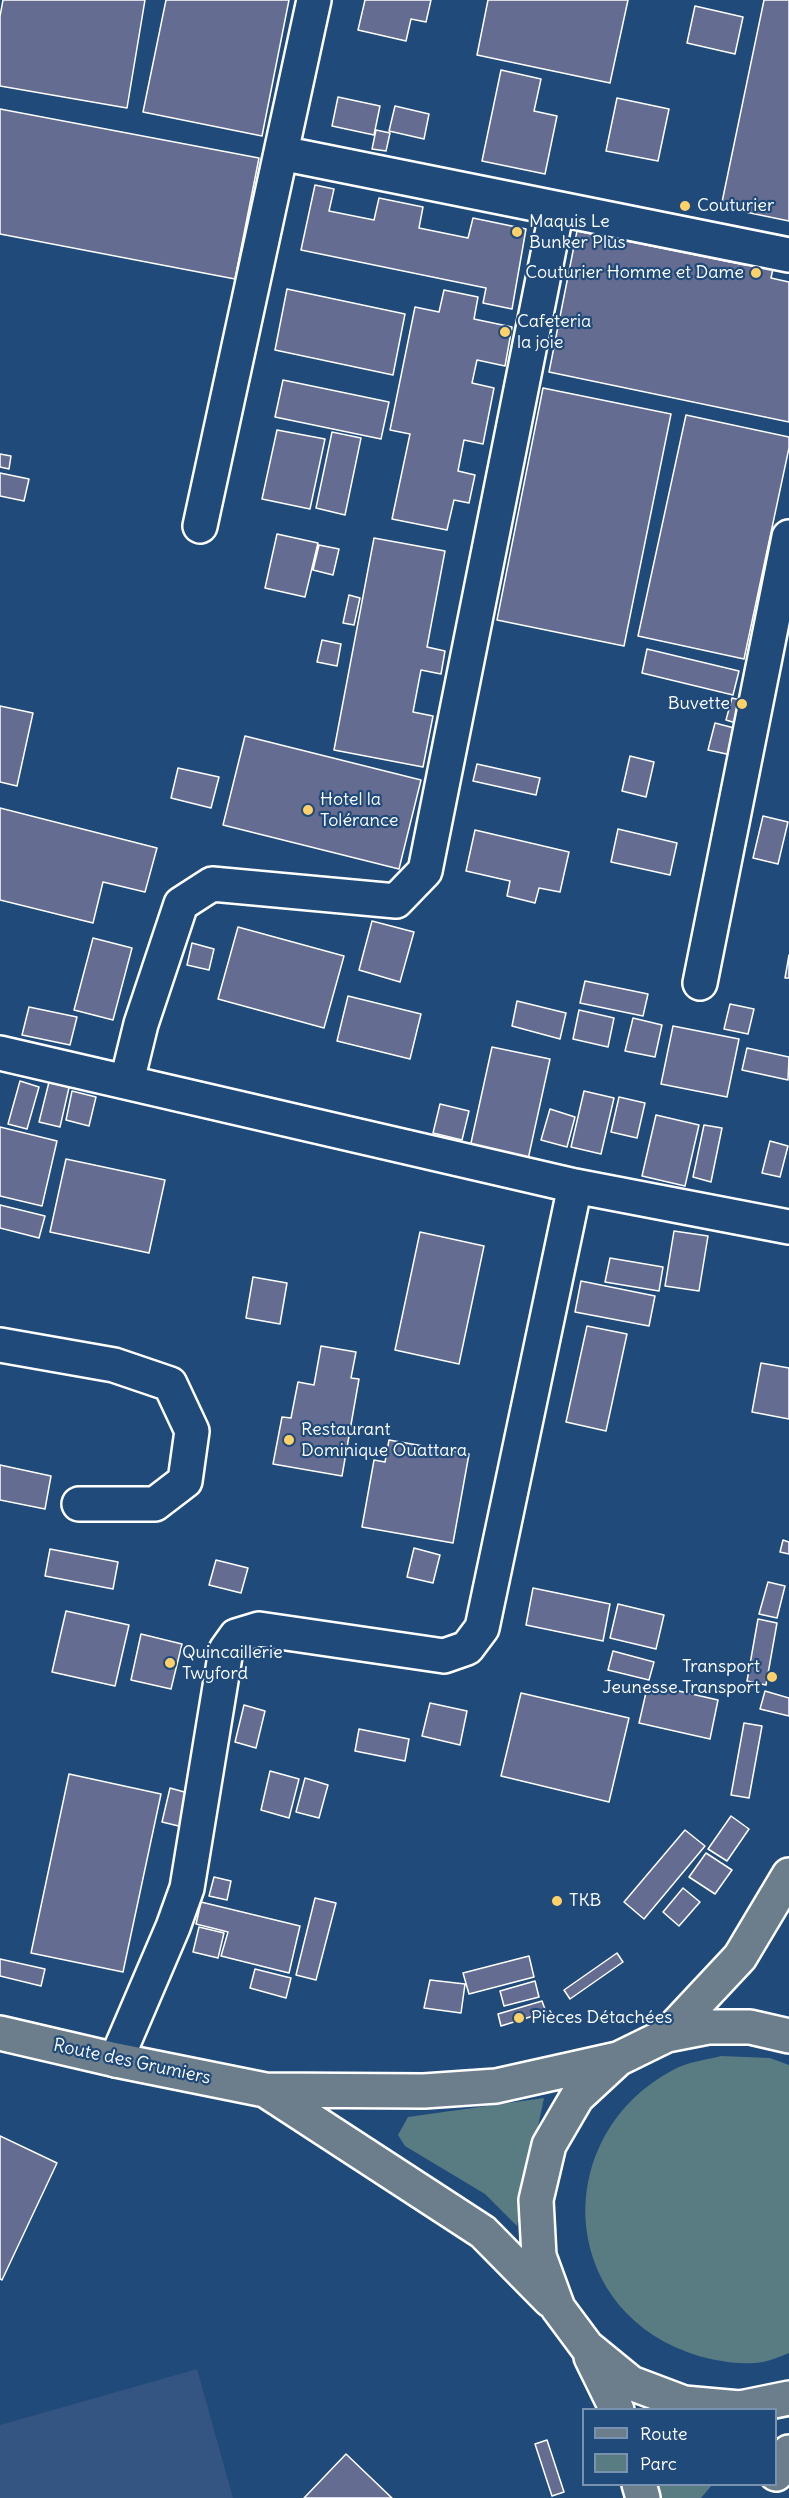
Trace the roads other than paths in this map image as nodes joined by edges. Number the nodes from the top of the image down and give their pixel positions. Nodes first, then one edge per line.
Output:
1 (314, 0) edge
2 (281, 153) junction
3 (557, 209) junction
4 (789, 255) edge
5 (200, 526) dead end
6 (789, 537) edge
7 (700, 983) dead end
8 (0, 1053) edge
9 (127, 1081) junction
10 (574, 1186) junction
11 (789, 1227) edge
12 (0, 1345) edge
13 (79, 1504) dead end
14 (789, 1875) edge
15 (0, 2033) edge
16 (667, 2035) junction
17 (789, 2036) edge
18 (618, 2059) junction
19 (116, 2060) junction
20 (265, 2090) junction
21 (558, 2308) junction
22 (587, 2347) junction
23 (789, 2398) edge
24 (617, 2408) edge
25 (789, 2452) edge
26 (777, 2472) edge

1 - 2 street
2 - 3 street
2 - 5 street
3 - 4 street
3 - 9 street
6 - 7 street
8 - 9 street
9 - 10 street
10 - 11 street
10 - 19 street
12 - 13 street
14 - 16 main road
15 - 19 main road, Route des Grumiers
16 - 17 main road
16 - 18 main road
18 - 20 main road
18 - 21 main road
19 - 20 main road, Route des Grumiers
20 - 21 main road
21 - 22 main road
22 - 23 main road
22 - 24 main road
25 - 26 main road

